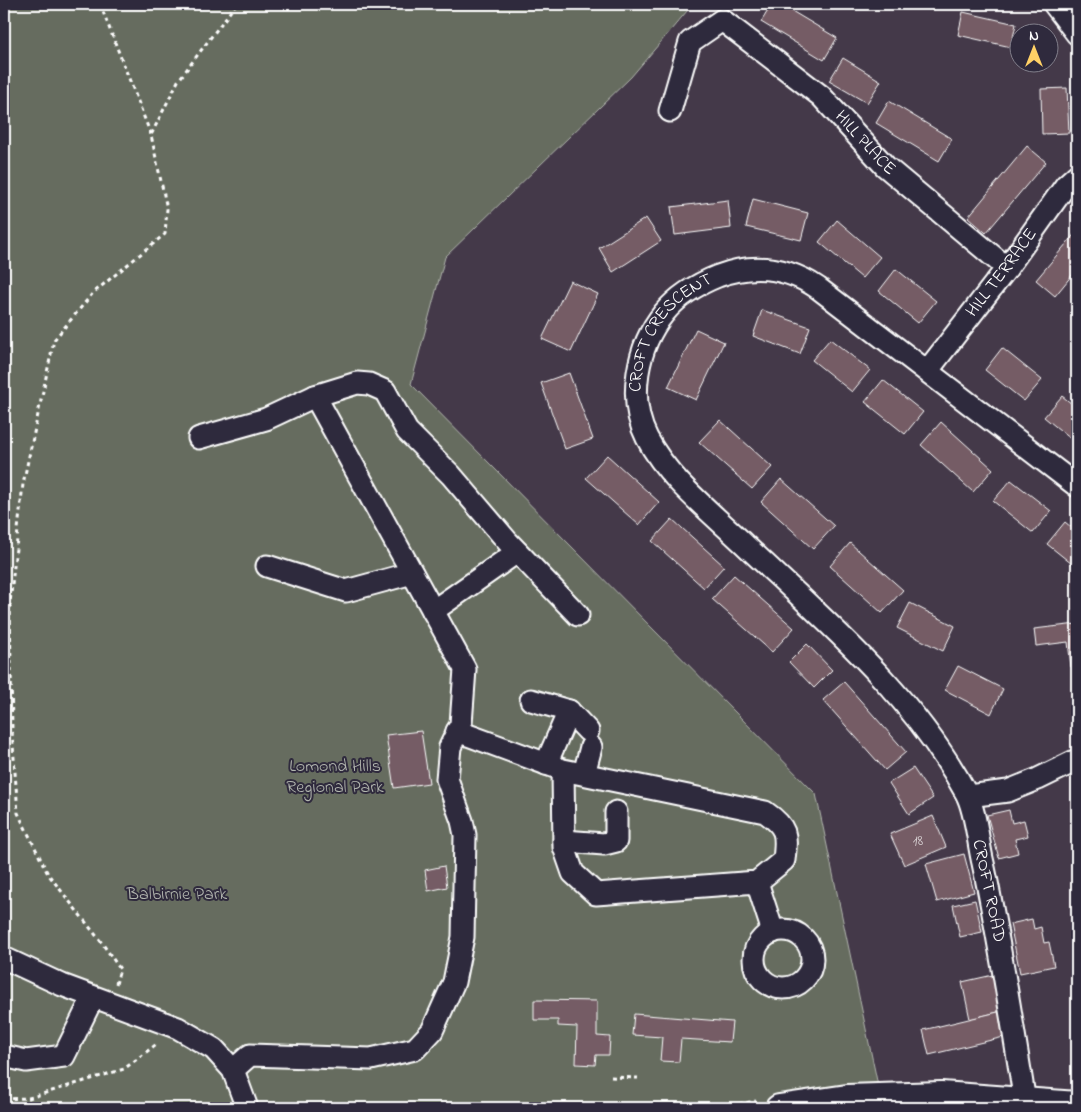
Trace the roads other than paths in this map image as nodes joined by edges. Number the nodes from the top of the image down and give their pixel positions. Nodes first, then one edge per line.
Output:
1 (1054, 4) edge
2 (1077, 34) edge
3 (670, 110) dead end
4 (1077, 175) edge
5 (1007, 268) junction
6 (928, 370) junction
7 (315, 396) junction
8 (199, 438) dead end
9 (1077, 486) edge
10 (517, 552) junction
11 (267, 566) dead end
12 (412, 574) junction
13 (433, 611) junction
14 (578, 616) dead end
15 (531, 700) dead end
16 (569, 712) junction
17 (457, 731) junction
18 (1077, 760) edge
19 (555, 767) junction
20 (584, 774) junction
21 (968, 796) junction
22 (616, 812) dead end
23 (564, 841) junction
24 (757, 882) junction
25 (773, 932) dead end
26 (4, 958) edge
27 (102, 1000) junction
28 (4, 1056) edge
29 (233, 1070) junction
30 (944, 1102) edge
31 (1025, 1102) junction
32 (1077, 1106) edge
33 (246, 1108) edge
34 (779, 1108) edge

1 - 2 street
3 - 5 street, HILL PLACE
4 - 5 street, HILL TERRACE
5 - 6 street, HILL TERRACE
6 - 9 street, CROFT CRESCENT
6 - 21 street, CROFT CRESCENT
7 - 8 street
7 - 10 street
7 - 12 street
10 - 13 street
10 - 14 street
11 - 12 street
12 - 13 street
13 - 17 street
15 - 16 street
16 - 19 street
16 - 20 street
17 - 19 street
17 - 29 street
18 - 21 street
19 - 20 street
19 - 23 street
20 - 24 street
21 - 31 street, CROFT ROAD
22 - 23 street
23 - 24 street
24 - 25 street
26 - 27 street
27 - 28 street
27 - 29 street
29 - 33 street
30 - 31 main road
30 - 34 main road
31 - 32 main road

